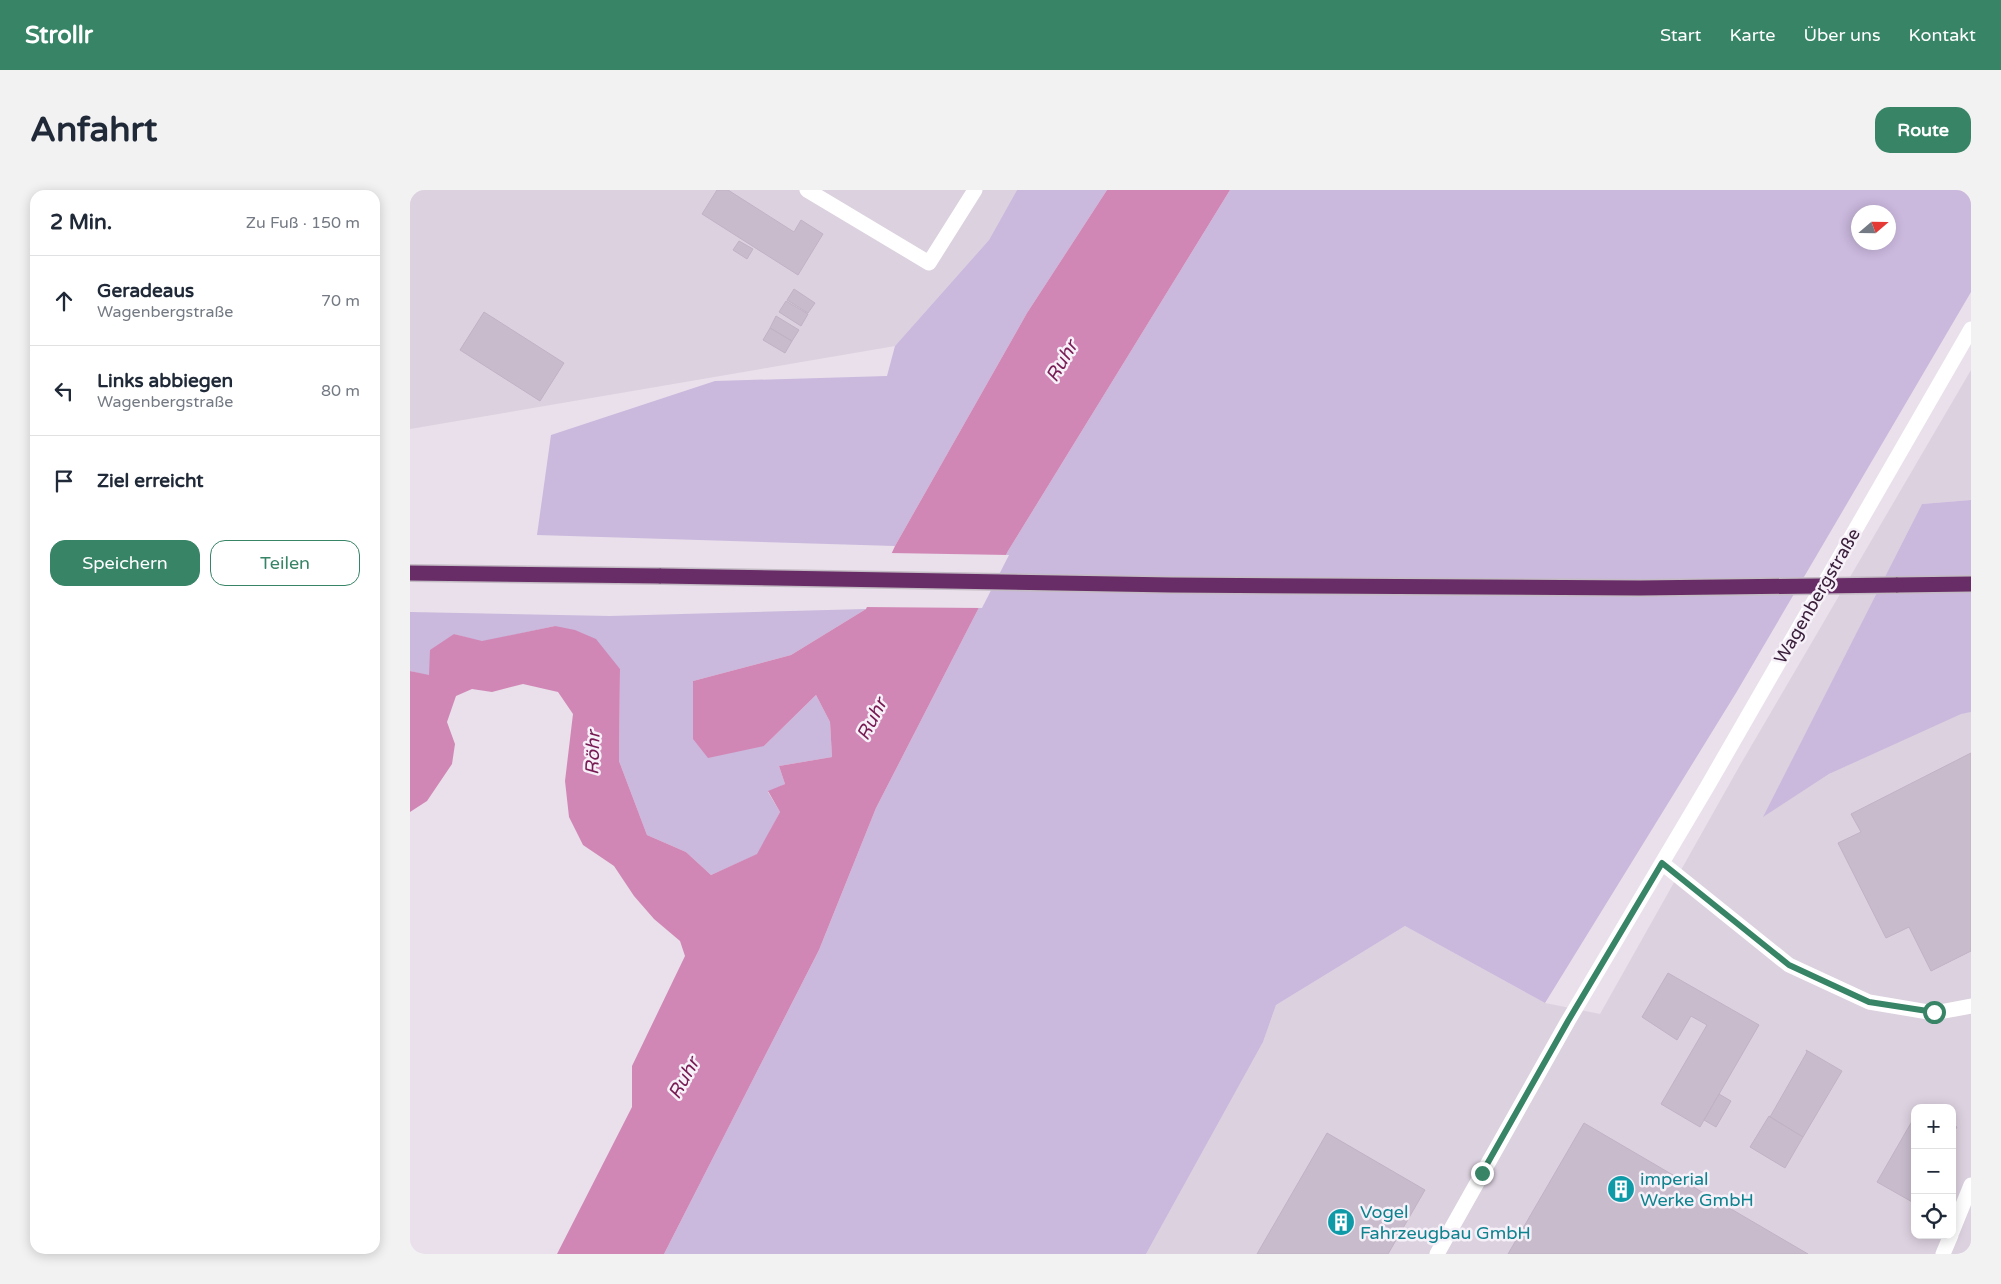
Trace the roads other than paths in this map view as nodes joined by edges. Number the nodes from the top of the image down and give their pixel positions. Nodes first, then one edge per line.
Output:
1 (807, 190) edge
2 (975, 190) edge
3 (1971, 329) edge
4 (410, 573) edge
5 (1971, 582) edge
6 (1662, 863) junction
7 (1971, 1006) edge
8 (1971, 1185) edge
9 (1956, 1222) edge
10 (1949, 1239) edge
11 (1437, 1254) edge
12 (1943, 1254) edge

1 - 2 street
3 - 6 street, Wagenbergstraße
4 - 5 highway, bridge
6 - 7 street
6 - 11 street, Wagenbergstraße
8 - 9 street
10 - 12 street

